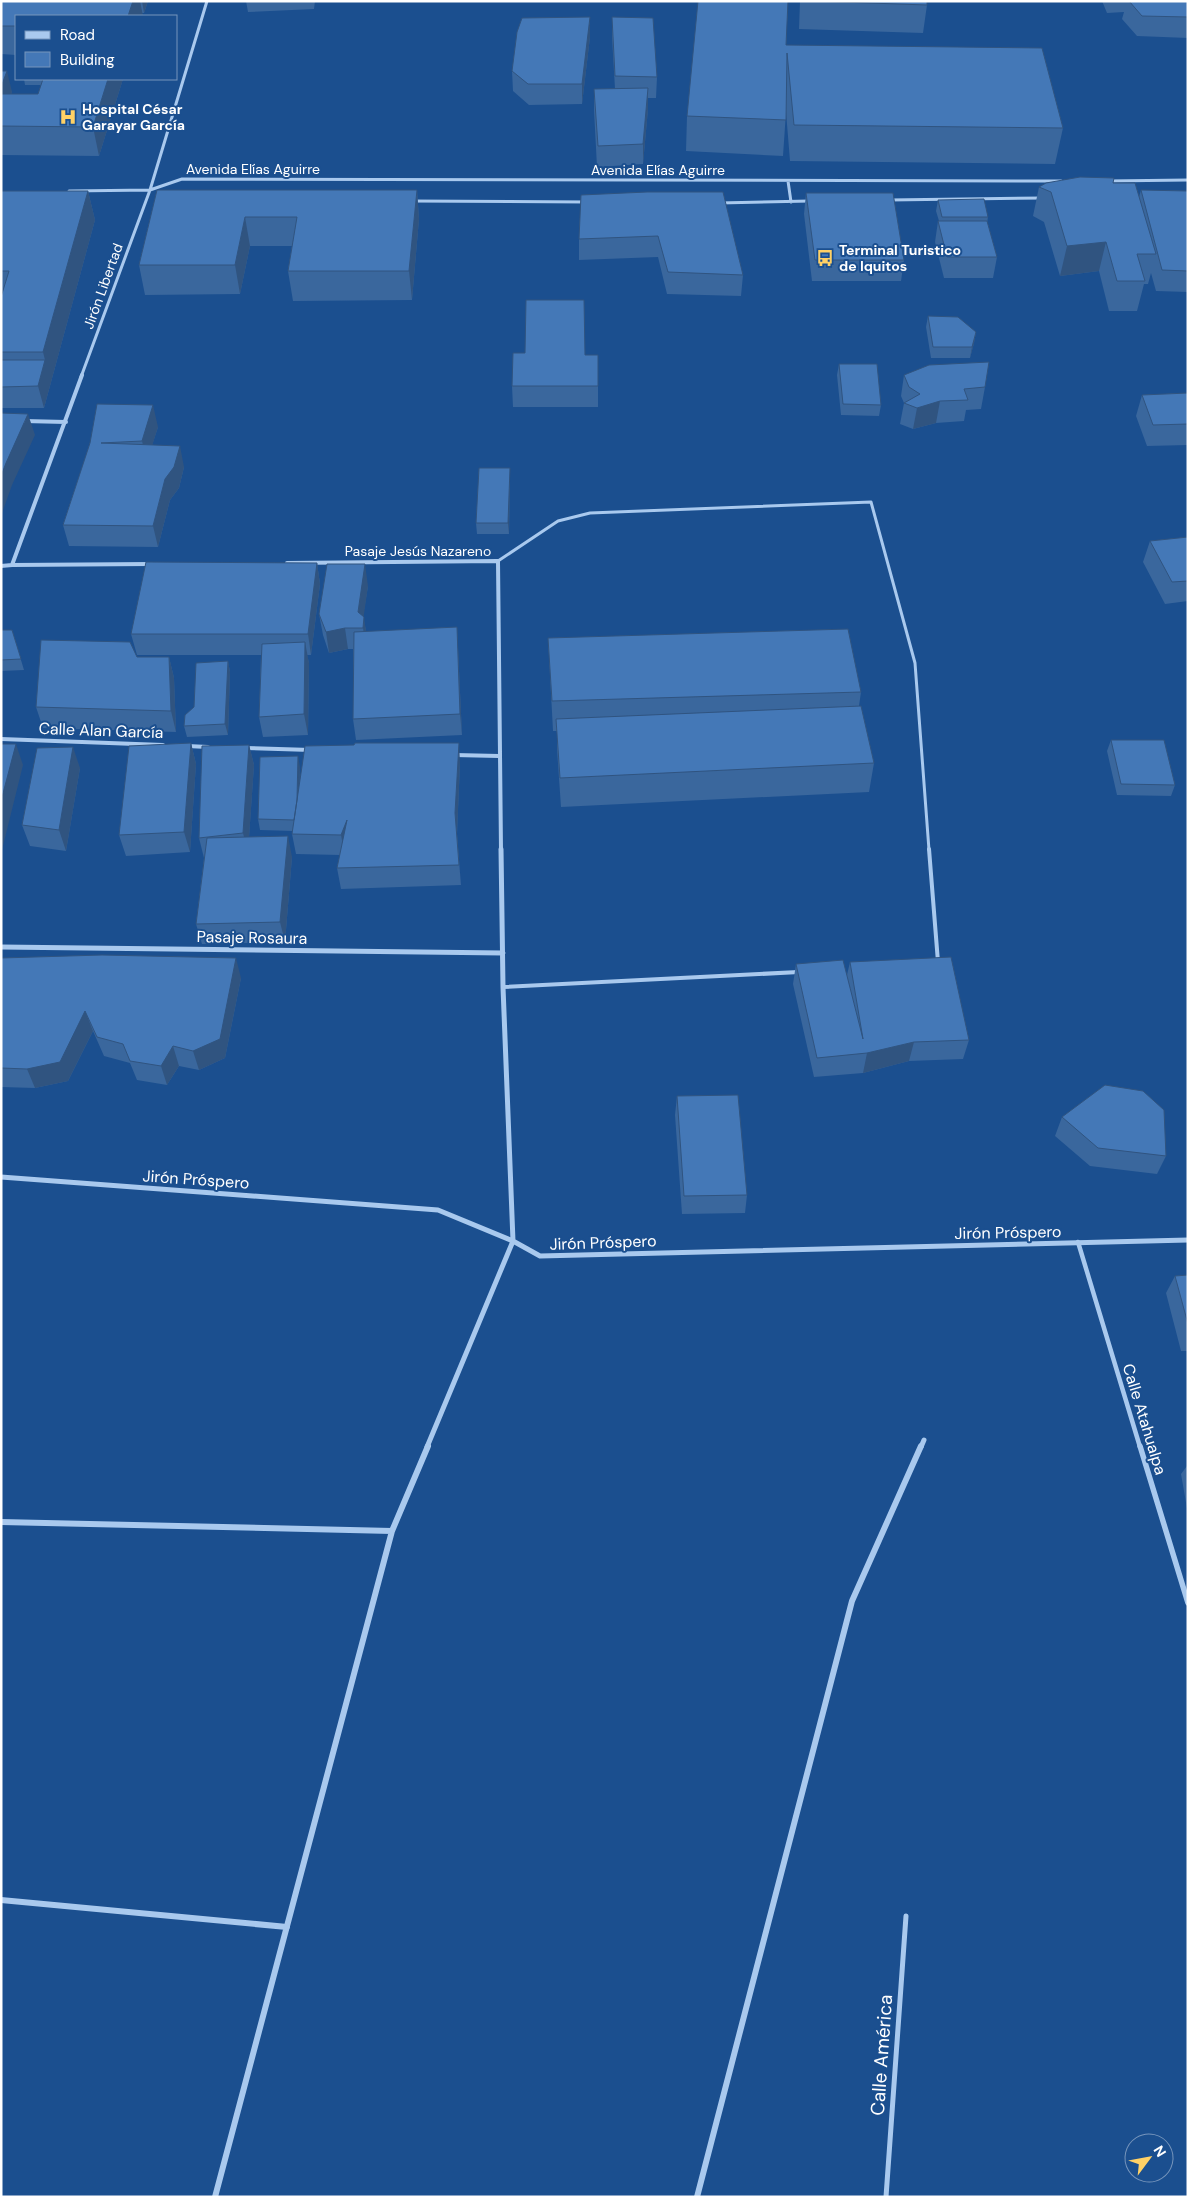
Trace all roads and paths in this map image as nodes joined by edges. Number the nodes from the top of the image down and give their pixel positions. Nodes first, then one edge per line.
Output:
1 (207, 1) edge
2 (1188, 180) edge
3 (1069, 181) edge
4 (1099, 181) edge
5 (788, 182) junction
6 (150, 190) junction
7 (61, 191) edge
8 (159, 193) edge
9 (1044, 198) dead end
10 (879, 200) edge
11 (405, 201) edge
12 (811, 201) edge
13 (594, 202) edge
14 (791, 202) junction
15 (712, 203) edge
16 (20, 420) edge
17 (66, 422) junction
18 (498, 561) junction
19 (280, 563) edge
20 (161, 564) edge
21 (12, 565) junction
22 (1, 566) edge
23 (1, 740) edge
24 (171, 745) edge
25 (180, 746) edge
26 (210, 747) edge
27 (240, 748) edge
28 (320, 750) edge
29 (450, 755) edge
30 (499, 756) junction
31 (1, 947) edge
32 (503, 953) junction
33 (928, 965) edge
34 (800, 972) edge
35 (503, 987) junction
36 (1, 1178) edge
37 (1188, 1240) edge
38 (513, 1241) junction
39 (1078, 1242) junction
40 (924, 1440) dead end
41 (1, 1522) edge
42 (392, 1531) junction
43 (1188, 1603) edge
44 (1, 1900) edge
45 (906, 1916) dead end
46 (287, 1927) junction
47 (215, 2197) edge
48 (697, 2197) edge
49 (886, 2197) edge

1 - 6 street, Jirón Libertad
2 - 4 street
3 - 5 street, Avenida Elías Aguirre
5 - 6 street, Avenida Elías Aguirre
5 - 14 street
6 - 7 street
6 - 8 street
6 - 17 street, Jirón Libertad
9 - 10 street
11 - 13 street, Avenida Elías Aguirre
12 - 14 street, Avenida Elías Aguirre
14 - 15 street, Avenida Elías Aguirre
16 - 17 street
17 - 21 street, Jirón Libertad
18 - 19 street, Pasaje Jesús Nazareno
18 - 30 street
18 - 33 lane, Pasaje Jesús Nazareno
20 - 21 street
21 - 22 street
23 - 24 street, Calle Alan García
25 - 26 street, Calle Alan García
27 - 28 street
29 - 30 street
30 - 32 street
31 - 32 street, Pasaje Rosaura
32 - 35 street
34 - 35 lane
35 - 38 street
36 - 38 street, Jirón Próspero
37 - 39 street, Jirón Próspero
38 - 39 street, Jirón Próspero
38 - 42 street
39 - 43 street, Calle Atahualpa
40 - 48 street
41 - 42 street
42 - 46 street
44 - 46 street
45 - 49 lane, Calle América
46 - 47 street

